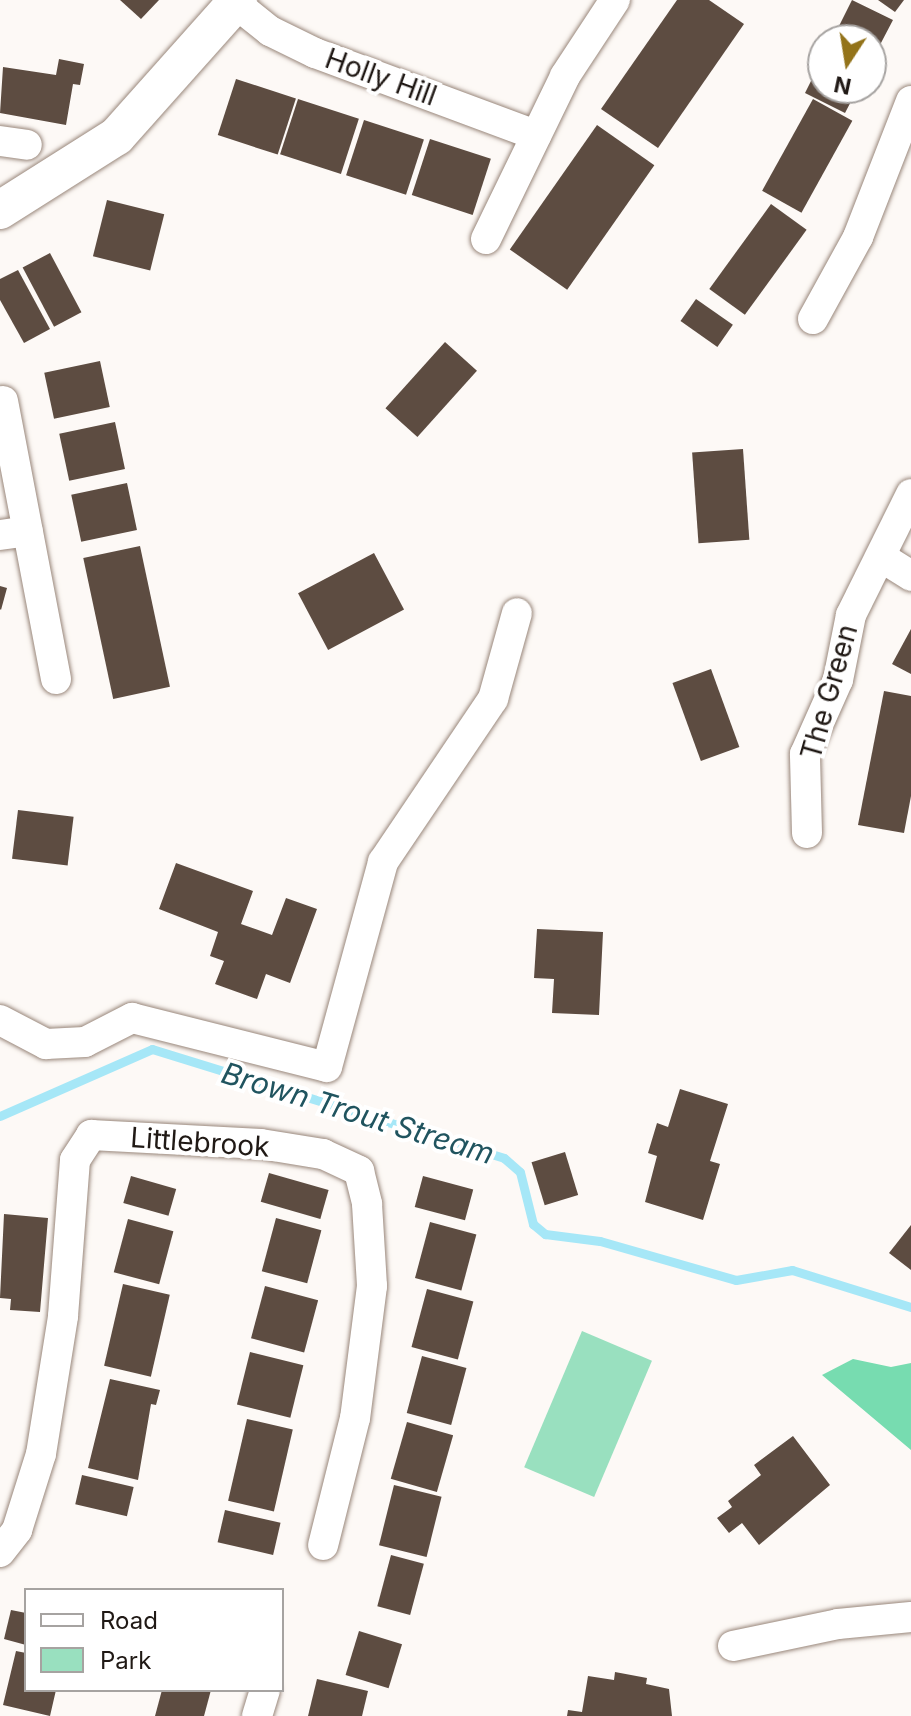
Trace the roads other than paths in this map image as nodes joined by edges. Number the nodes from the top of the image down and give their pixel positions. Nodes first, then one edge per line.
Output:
1 (615, 0) edge
2 (237, 2) edge
3 (911, 101) edge
4 (536, 135) junction
5 (0, 210) edge
6 (486, 239) dead end
7 (813, 319) dead end
8 (3, 401) dead end
9 (911, 494) edge
10 (14, 533) edge
11 (881, 557) junction
12 (911, 576) edge
13 (517, 613) dead end
14 (56, 679) dead end
15 (807, 833) dead end
16 (0, 1020) edge
17 (323, 1545) dead end
18 (0, 1552) edge
19 (911, 1617) edge
20 (733, 1646) dead end
21 (264, 1692) edge
22 (257, 1716) edge

1 - 4 street
2 - 4 street, Holly Hill
2 - 5 street
3 - 7 street
4 - 6 street
8 - 10 street
9 - 11 street, The Green
10 - 14 street
11 - 12 street
11 - 15 street, The Green
13 - 16 street
17 - 18 street, Littlebrook
19 - 20 street
21 - 22 street

